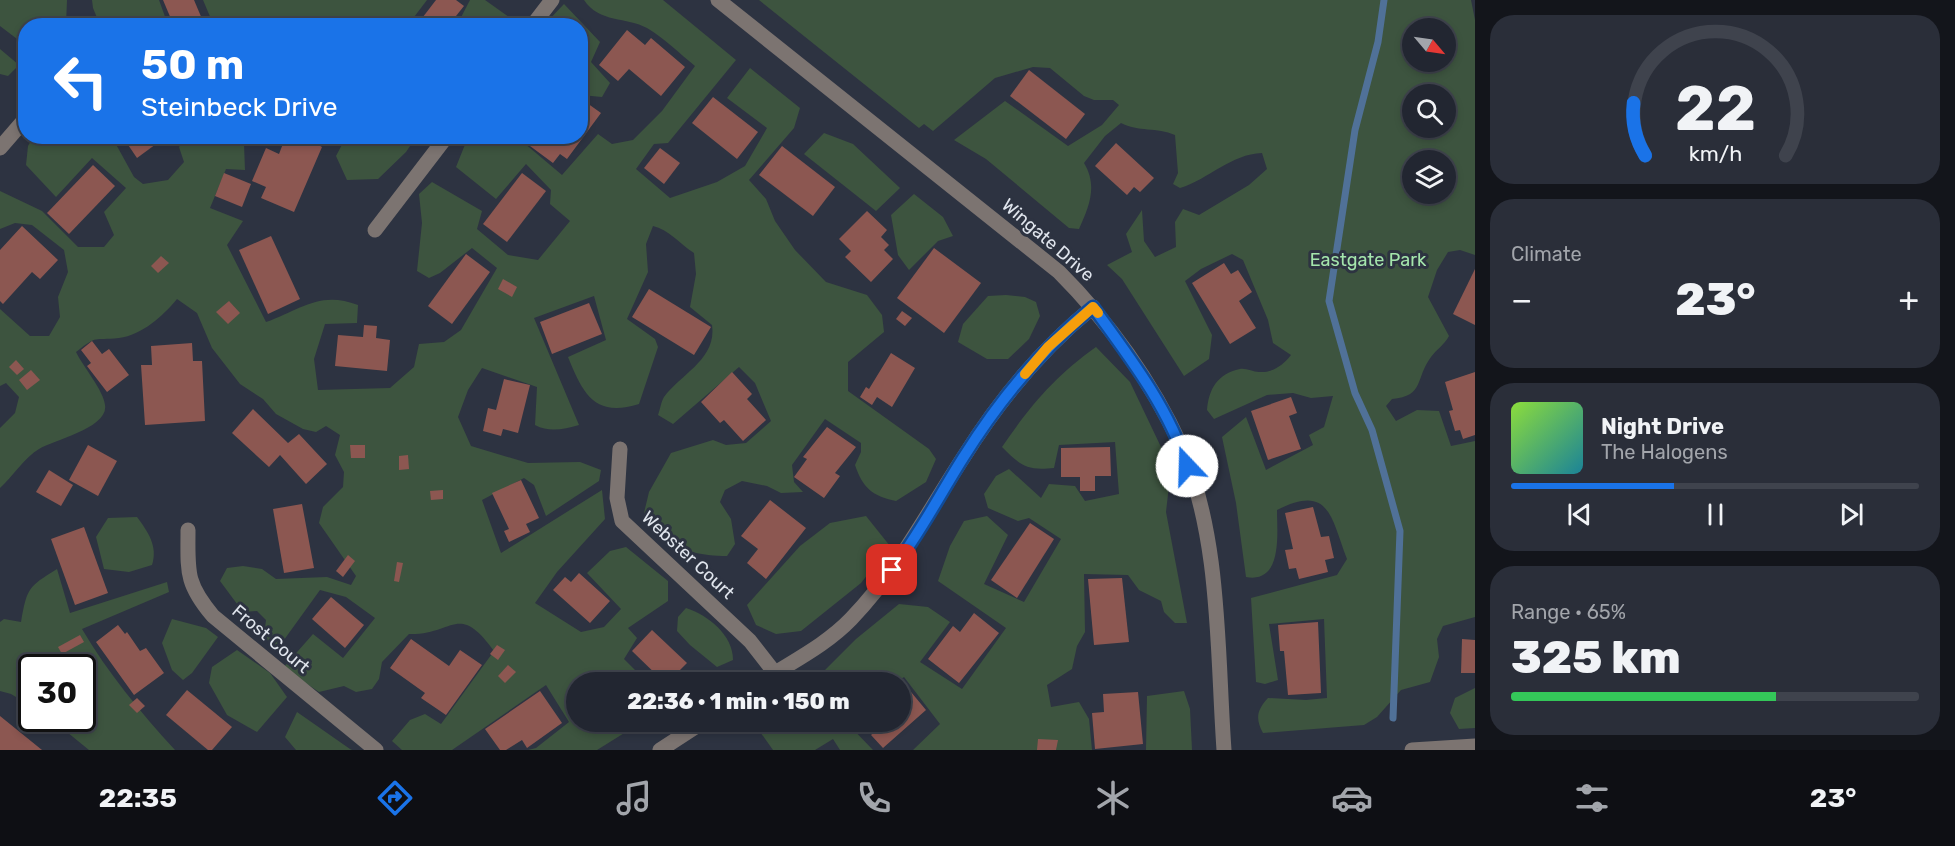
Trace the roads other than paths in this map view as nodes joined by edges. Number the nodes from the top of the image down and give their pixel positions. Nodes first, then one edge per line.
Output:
1 (552, 0) edge
2 (718, 0) edge
3 (538, 18) edge
4 (18, 127) edge
5 (441, 144) edge
6 (0, 148) edge
7 (375, 230) dead end
8 (1093, 307) junction
9 (620, 449) dead end
10 (188, 530) dead end
11 (774, 672) edge
12 (777, 672) edge
13 (688, 732) edge
14 (1475, 746) edge
15 (376, 750) edge
16 (660, 750) edge
17 (1224, 750) edge
18 (1412, 750) edge

1 - 3 street
2 - 8 street, Wingate Drive
4 - 6 street
5 - 7 street
8 - 12 street
8 - 17 street, Wingate Drive
9 - 11 street, Webster Court
10 - 15 street, Frost Court
13 - 16 street
14 - 18 street

